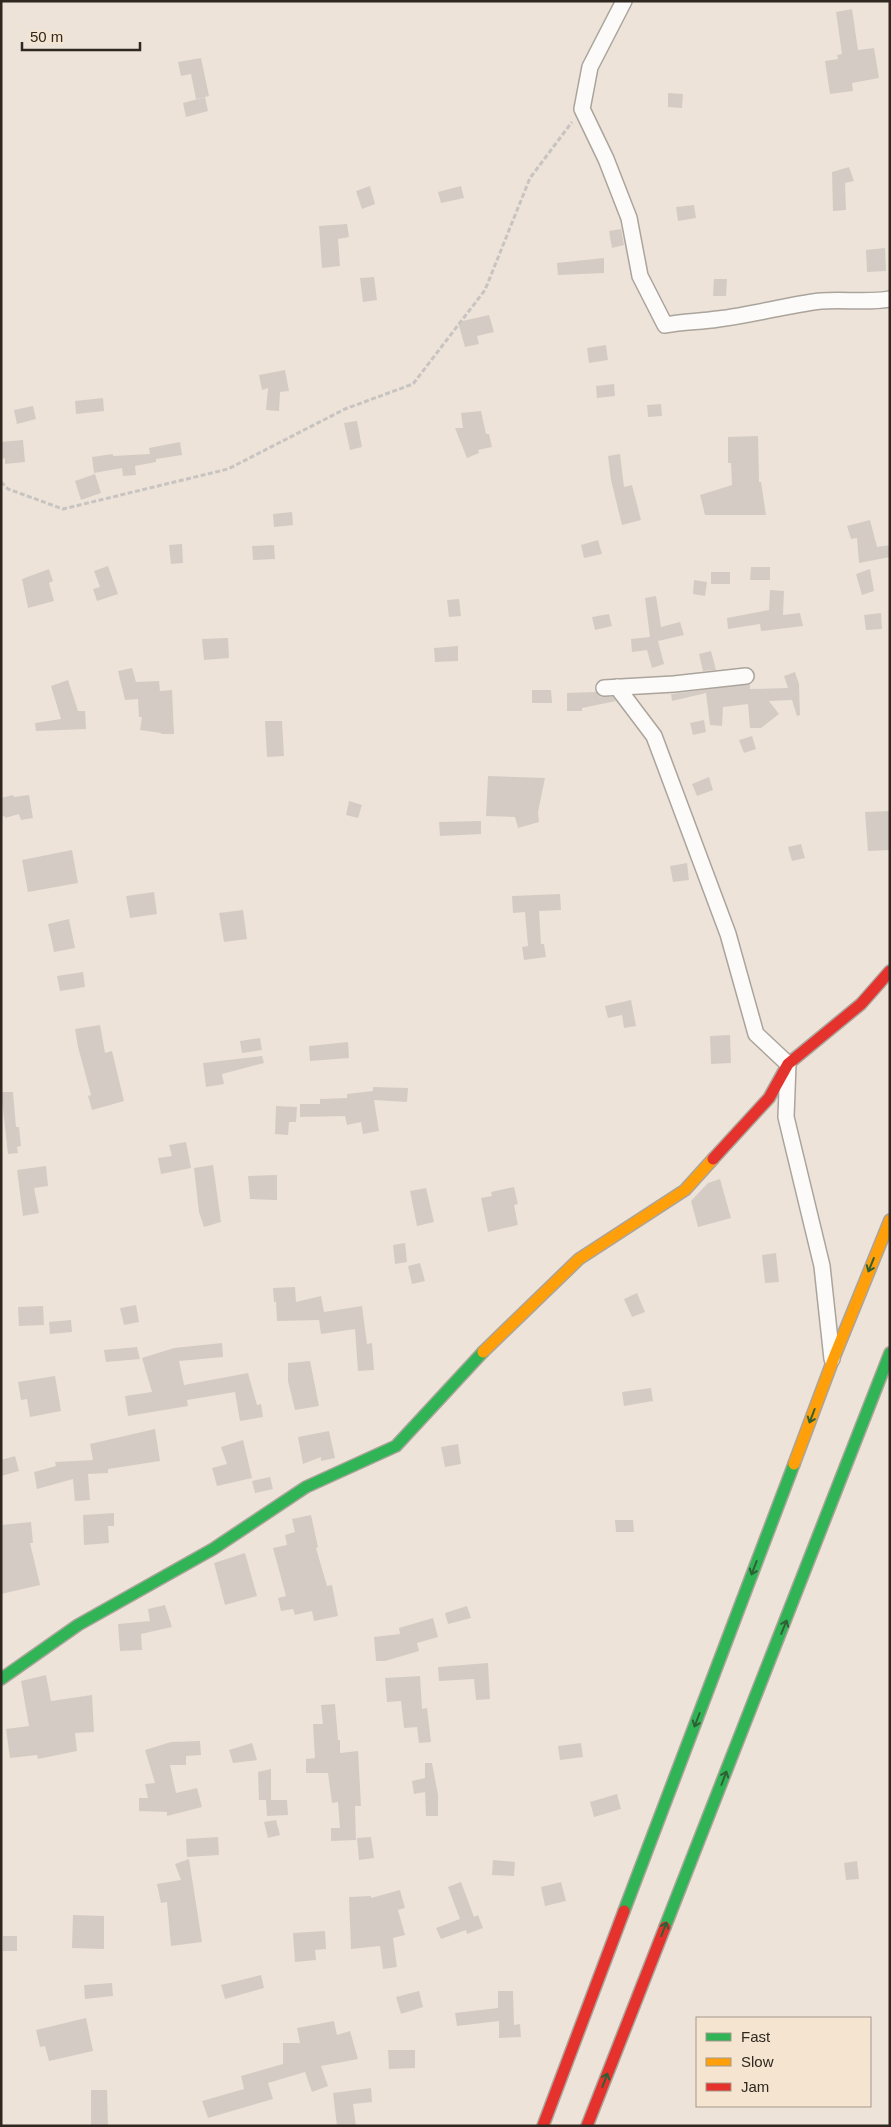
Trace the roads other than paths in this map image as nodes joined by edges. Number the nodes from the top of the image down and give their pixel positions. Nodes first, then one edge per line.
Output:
1 (624, 1) edge
2 (890, 299) edge
3 (746, 676) dead end
4 (890, 971) edge
5 (788, 1064) junction
6 (890, 1220) edge
7 (890, 1353) edge
8 (833, 1360) junction
9 (1, 1679) edge
10 (543, 2126) edge
11 (587, 2126) edge

1 - 2 street
3 - 5 street
4 - 5 street
5 - 8 street
5 - 9 street
6 -> 8 street
11 -> 7 street
8 -> 10 street

